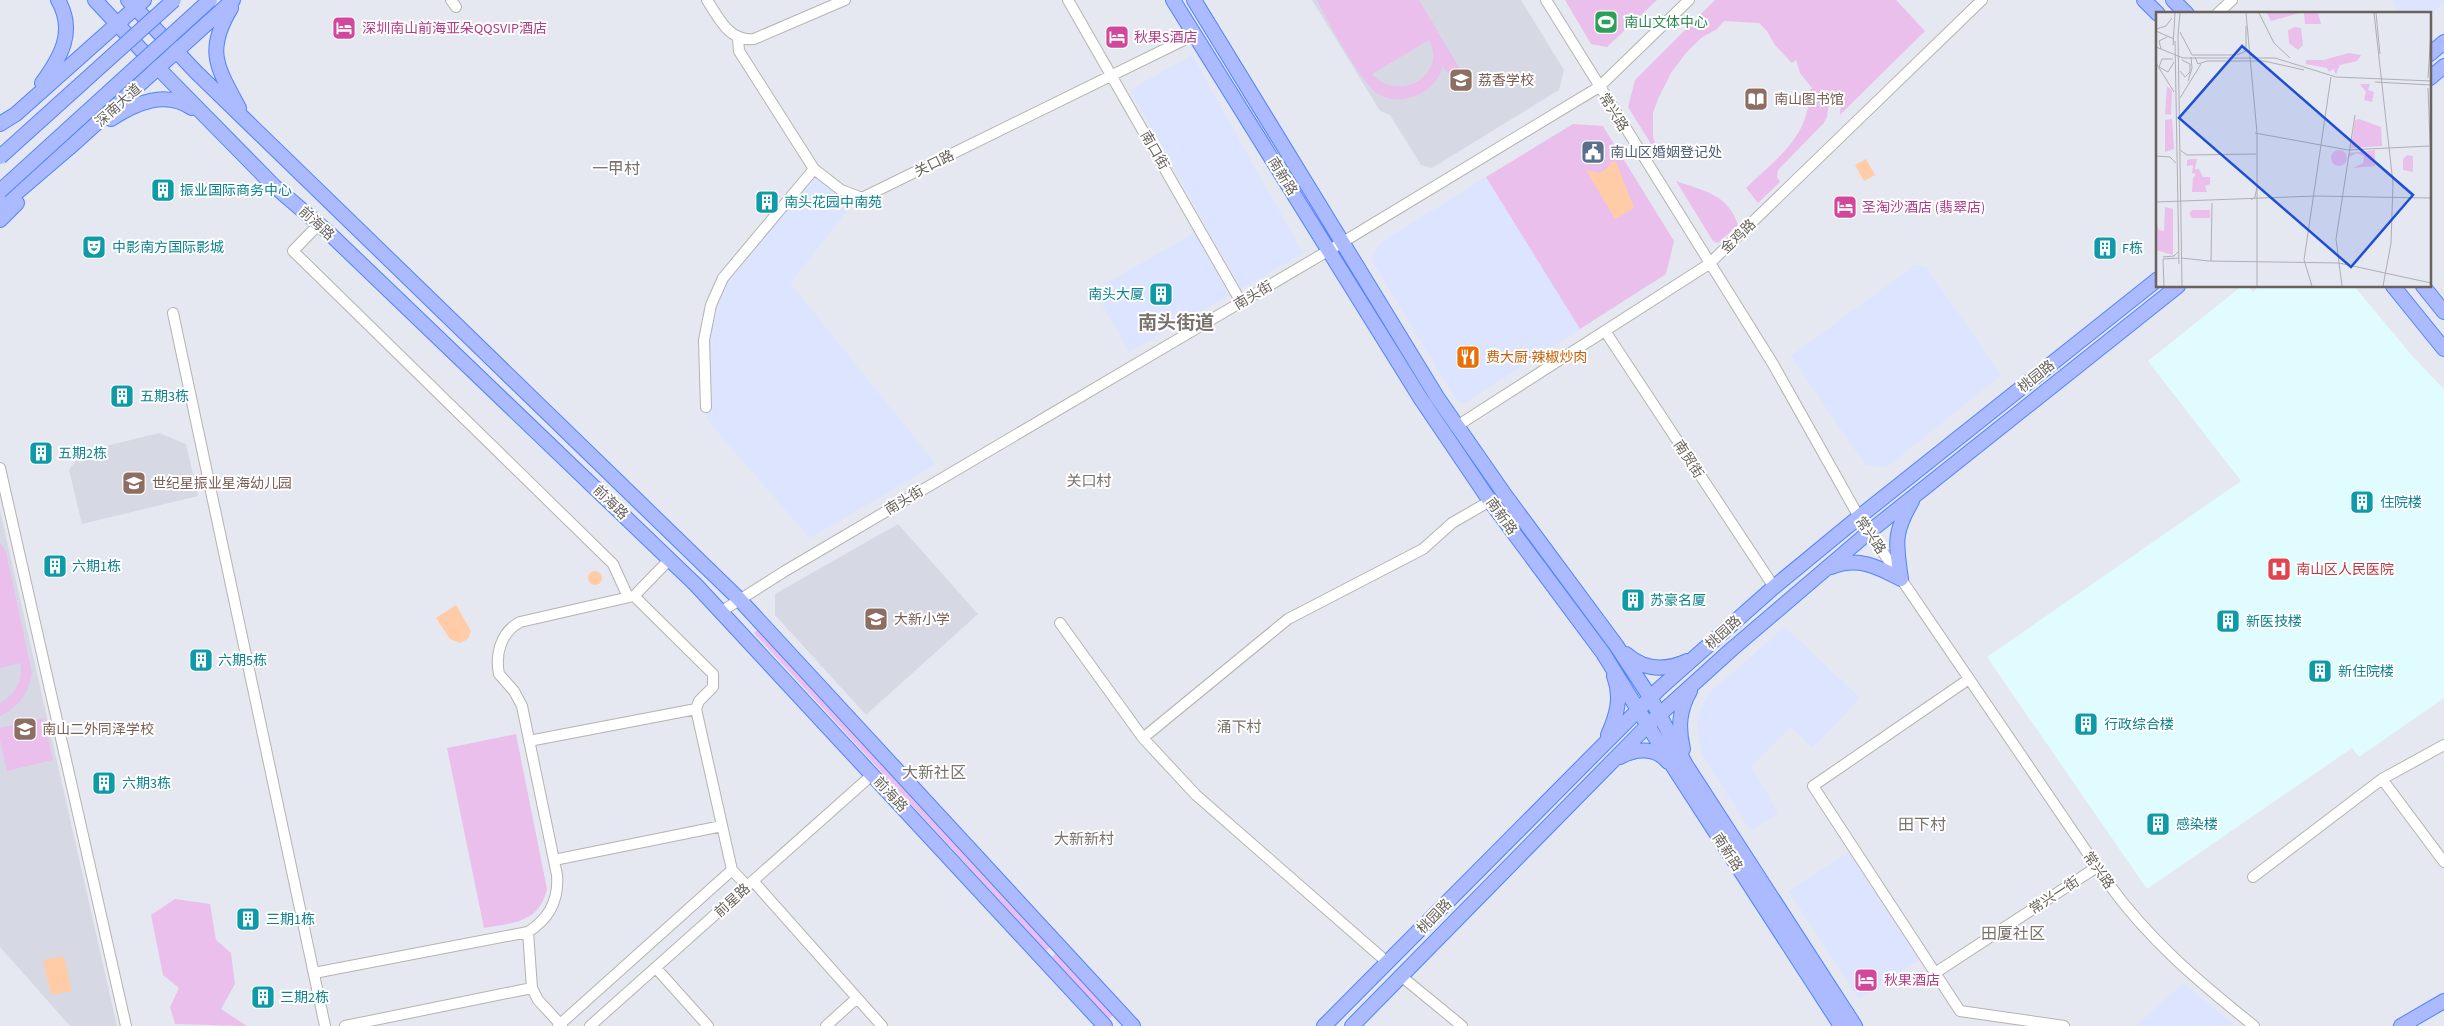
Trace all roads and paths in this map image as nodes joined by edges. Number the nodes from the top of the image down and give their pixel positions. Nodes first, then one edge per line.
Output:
1 (58, 0) edge
2 (95, 0) edge
3 (174, 0) edge
4 (210, 0) edge
5 (233, 0) edge
6 (237, 0) edge
7 (707, 0) edge
8 (845, 0) edge
9 (1068, 0) edge
10 (1173, 0) edge
11 (1194, 0) edge
12 (1546, 0) edge
13 (1689, 0) edge
14 (1982, 0) edge
15 (2144, 0) edge
16 (2173, 0) edge
17 (2232, 0) edge
18 (136, 2) edge
19 (2156, 12) edge
20 (2185, 12) edge
21 (2219, 12) edge
22 (117, 24) junction
23 (1194, 35) junction
24 (738, 38) junction
25 (2444, 42) edge
26 (177, 51) junction
27 (2432, 52) edge
28 (2444, 66) edge
29 (158, 68) junction
30 (2432, 76) edge
31 (1113, 77) junction
32 (1599, 88) junction
33 (18, 112) junction
34 (208, 119) junction
35 (247, 121) junction
36 (0, 124) edge
37 (0, 129) edge
38 (69, 148) junction
39 (0, 158) edge
40 (814, 169) junction
41 (0, 191) edge
42 (0, 207) edge
43 (0, 220) edge
44 (319, 224) junction
45 (1343, 242) junction
46 (1329, 250) junction
47 (1709, 264) junction
48 (2156, 281) edge
49 (2175, 288) edge
50 (2395, 288) edge
51 (2425, 288) edge
52 (1241, 302) junction
53 (2444, 312) edge
54 (173, 313) dead end
55 (1604, 331) junction
56 (2444, 349) edge
57 (706, 406) dead end
58 (1457, 426) junction
59 (0, 468) edge
60 (1916, 495) junction
61 (1490, 501) junction
62 (1859, 517) junction
63 (1869, 532) junction
64 (670, 559) junction
65 (1824, 571) junction
66 (1901, 579) junction
67 (1774, 587) junction
68 (631, 596) junction
69 (739, 599) junction
70 (722, 611) junction
71 (1060, 623) dead end
72 (1616, 645) junction
73 (1603, 653) junction
74 (1698, 654) junction
75 (1700, 678) junction
76 (1969, 679) junction
77 (1650, 697) junction
78 (1639, 708) junction
79 (696, 709) junction
80 (1659, 714) junction
81 (1649, 724) junction
82 (1144, 738) junction
83 (529, 741) junction
84 (1605, 742) junction
85 (2444, 745) edge
86 (1611, 763) junction
87 (1681, 768) junction
88 (873, 774) junction
89 (2382, 780) junction
90 (722, 826) junction
91 (554, 860) junction
92 (2444, 862) edge
93 (2097, 867) junction
94 (732, 870) junction
95 (2253, 877) dead end
96 (750, 884) junction
97 (528, 932) junction
98 (1388, 963) junction
99 (656, 968) junction
100 (314, 973) junction
101 (1935, 973) junction
102 (1402, 976) junction
103 (532, 988) junction
104 (857, 998) junction
105 (2444, 1001) edge
106 (560, 1025) edge
107 (126, 1026) edge
108 (325, 1026) edge
109 (346, 1026) edge
110 (590, 1026) edge
111 (708, 1026) edge
112 (826, 1026) edge
113 (882, 1026) edge
114 (1105, 1026) edge
115 (1133, 1026) edge
116 (1324, 1026) edge
117 (1352, 1026) edge
118 (1462, 1026) edge
119 (1841, 1026) edge
120 (1855, 1026) edge
121 (2064, 1026) edge
122 (2254, 1026) edge
123 (2401, 1026) edge

1 - 33 main road
2 - 22 main road, 前海路
3 - 39 main road, bridge
4 - 41 main road, 深南大道, bridge
5 - 26 main road, 深南大道
6 - 35 main road
7 - 24 street
8 - 24 street
9 - 31 street, 南口街
10 - 23 main road, 南新路
11 - 45 main road, 南新路
12 - 32 street, 常兴路
13 - 32 street, 南头街
14 - 47 street, 金鸡路
15 - 19 main road
16 - 20 main road
17 - 21 street
18 - 22 main road
18 - 26 main road, 前海路
22 - 29 main road, 前海路
22 - 33 main road
23 - 31 street, 关口路
23 - 46 main road, 南新路
24 - 40 street, 关口路
25 - 27 main road
26 - 29 main road, 深南大道
26 - 35 main road, 前海路
28 - 30 main road
29 - 34 main road, 前海路
29 - 38 main road, 深南大道
31 - 40 street, 关口路
31 - 52 street, 南口街
32 - 45 street, 南头街
32 - 47 street, 常兴路
33 - 36 main road
33 - 37 main road
34 - 38 main road
34 - 44 main road, 前海路
35 - 69 main road, 前海路
38 - 42 main road, 深南大道
38 - 43 main road
40 - 57 street
44 - 64 main road, 前海路
44 - 68 street
45 - 46 street, 南头街
45 - 58 main road, 南新路
46 - 52 street, 南头街
46 - 61 main road, 南新路
47 - 55 street, 金鸡路
47 - 62 street, 常兴路
48 - 62 main road, 桃园路
49 - 60 main road, 桃园路
50 - 56 main road
51 - 53 main road
52 - 69 street, 南头街
54 - 100 street
55 - 58 street, 金鸡路
55 - 67 street, 南贸街
58 - 72 main road, 南新路
59 - 107 street
60 - 63 main road, 桃园路
60 - 66 main road
61 - 73 main road, 南新路
61 - 82 street
62 - 63 street, 常兴路
62 - 67 main road, 桃园路
63 - 65 main road, 桃园路
63 - 66 street, 常兴路
64 - 68 street
64 - 70 main road, 前海路
65 - 66 main road
65 - 75 main road, 桃园路
66 - 76 street, 常兴路
67 - 74 main road, 桃园路
68 - 79 street
68 - 83 street
69 - 70 street, 南头街
69 - 115 main road, 前海路
70 - 88 main road, 前海路
71 - 82 street
72 - 74 main road
72 - 77 main road, 南新路
73 - 78 main road, 南新路
73 - 84 main road
74 - 77 main road, 桃园路
75 - 80 main road, 桃园路
75 - 87 main road
76 - 93 street, 常兴路
76 - 101 street
77 - 78 main road, 桃园路
77 - 80 main road, 南新路
78 - 81 main road, 南新路
78 - 84 main road, 桃园路
79 - 83 street
79 - 90 street
80 - 81 main road, 桃园路
80 - 87 main road, 南新路
81 - 86 main road, 桃园路
81 - 87 main road, 南新路
82 - 98 street
83 - 91 street
84 - 98 main road, 桃园路
85 - 89 street
86 - 87 main road
86 - 102 main road, 桃园路
87 - 119 main road, 南新路
87 - 120 main road, 南新路
88 - 96 street, 前星路
88 - 114 main road, 前海路
89 - 92 street
89 - 95 street
90 - 91 street
90 - 94 street
91 - 97 street
93 - 101 street, 常兴一街
93 - 122 street, 常兴路
94 - 96 street
94 - 106 street
96 - 99 street, 前星路
96 - 104 street
97 - 100 street
97 - 103 street
98 - 116 main road, 桃园路
99 - 110 street, 前星路
99 - 111 street
100 - 108 street
101 - 121 street
102 - 117 main road, 桃园路
102 - 118 street
103 - 106 street
103 - 109 street
104 - 112 street
104 - 113 street
105 - 123 main road

